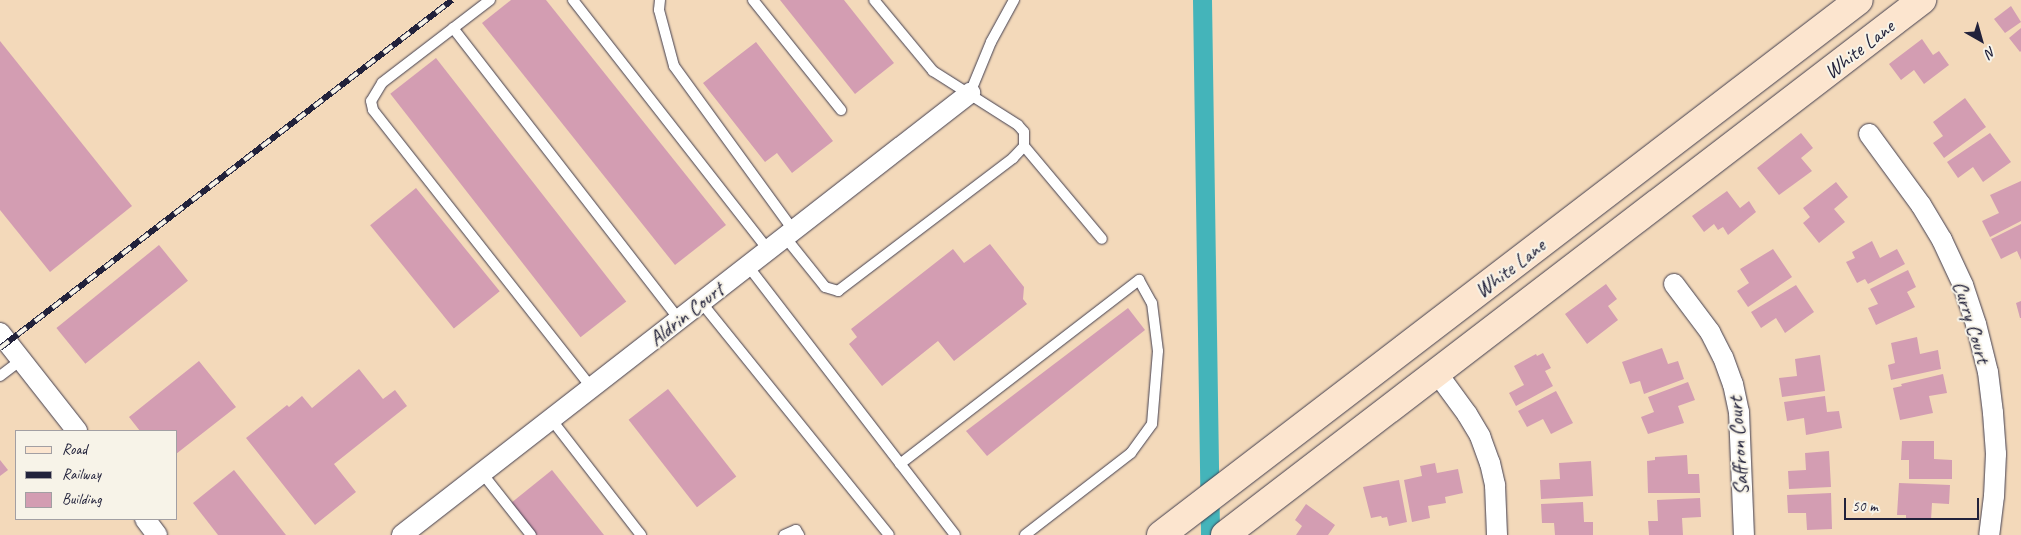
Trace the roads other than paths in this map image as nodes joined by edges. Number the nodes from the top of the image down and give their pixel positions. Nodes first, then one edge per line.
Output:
1 (490, 0) edge
2 (573, 0) edge
3 (660, 0) edge
4 (753, 0) edge
5 (874, 0) edge
6 (1014, 0) edge
7 (1859, 0) edge
8 (1922, 0) edge
9 (453, 28) junction
10 (970, 93) junction
11 (841, 110) dead end
12 (1869, 134) dead end
13 (1024, 146) junction
14 (789, 234) junction
15 (1102, 240) dead end
16 (1541, 244) junction
17 (768, 250) junction
18 (748, 266) junction
19 (1674, 284) dead end
20 (701, 302) junction
21 (679, 319) junction
22 (0, 333) edge
23 (21, 360) junction
24 (1437, 373) junction
25 (0, 376) edge
26 (592, 388) junction
27 (551, 419) junction
28 (76, 430) edge
29 (900, 464) junction
30 (482, 473) junction
31 (146, 520) edge
32 (158, 535) edge
33 (402, 535) edge
34 (531, 535) edge
35 (641, 535) edge
36 (784, 535) edge
37 (799, 535) edge
38 (889, 535) edge
39 (955, 535) edge
40 (1025, 535) edge
41 (1161, 535) edge
42 (1224, 535) edge
43 (1497, 535) edge
44 (1744, 535) edge
45 (1989, 535) edge

1 - 9 lane
2 - 17 lane
3 - 14 lane
4 - 11 lane
5 - 10 lane
6 - 10 lane
7 - 16 main road, White Lane
8 - 24 main road, White Lane
9 - 21 lane
9 - 26 lane
10 - 13 lane
10 - 14 street, Aldrin Court
12 - 45 street, Curry Court
13 - 14 lane
13 - 15 lane
14 - 17 street, Aldrin Court
16 - 24 main road
16 - 41 main road, White Lane
17 - 18 street, Aldrin Court
18 - 20 street, Aldrin Court
18 - 29 lane
19 - 44 street, Saffron Court
20 - 21 street, Aldrin Court
20 - 38 lane
21 - 26 street, Aldrin Court
22 - 23 street
23 - 25 lane
23 - 28 street
24 - 42 main road, White Lane
24 - 43 street
26 - 27 street, Aldrin Court
27 - 30 street, Aldrin Court
27 - 35 lane
29 - 39 lane
29 - 40 lane
30 - 33 street, Aldrin Court
30 - 34 lane
31 - 32 street
36 - 37 lane

